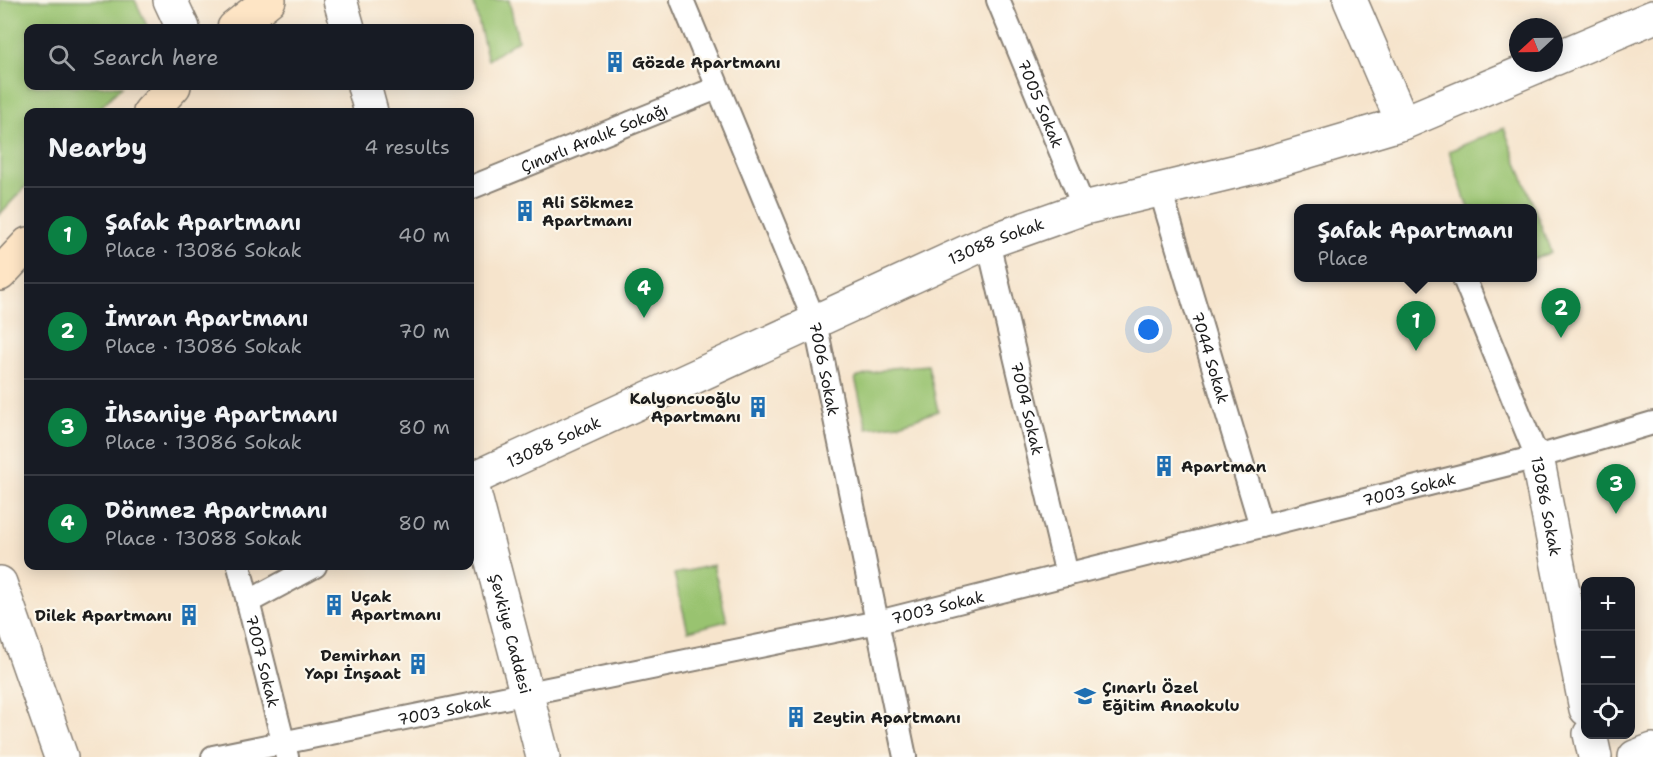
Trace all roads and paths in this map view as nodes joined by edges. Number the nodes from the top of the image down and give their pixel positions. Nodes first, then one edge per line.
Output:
1 (170, 0) edge
2 (269, 0) edge
3 (340, 0) edge
4 (682, 0) edge
5 (998, 0) edge
6 (1350, 0) edge
7 (1653, 17) edge
8 (181, 24) edge
9 (239, 24) edge
10 (347, 24) edge
11 (1563, 55) edge
12 (1524, 72) edge
13 (717, 88) junction
14 (170, 90) edge
15 (365, 90) edge
16 (154, 108) edge
17 (371, 108) edge
18 (1403, 123) junction
19 (474, 186) edge
20 (1160, 189) junction
21 (1084, 208) junction
22 (988, 242) junction
23 (24, 248) edge
24 (0, 274) edge
25 (1466, 282) edge
26 (815, 322) junction
27 (1653, 423) edge
28 (1537, 457) junction
29 (474, 477) edge
30 (474, 495) edge
31 (1261, 526) junction
32 (240, 570) edge
33 (308, 570) edge
34 (1067, 575) junction
35 (0, 583) edge
36 (248, 602) junction
37 (878, 622) junction
38 (1581, 685) edge
39 (525, 694) junction
40 (1591, 739) edge
41 (286, 749) edge
42 (1653, 750) edge
43 (61, 757) edge
44 (213, 757) edge
45 (543, 757) edge
46 (904, 757) edge
47 (1595, 757) edge
48 (1635, 757) edge

1 - 8 street
2 - 9 main road
3 - 10 street
4 - 13 lane, 7006 Sokak
5 - 21 lane, 7005 Sokak
6 - 18 street
7 - 11 street
12 - 18 street, 13088 Sokak
13 - 19 lane, Çınarlı Aralık Sokağı
13 - 26 lane, 7006 Sokak
14 - 16 main road
15 - 17 street
18 - 20 street, 13088 Sokak
20 - 21 street, 13088 Sokak
20 - 31 lane, 7044 Sokak
21 - 22 street, 13088 Sokak
22 - 26 street, 13088 Sokak
22 - 34 lane, 7004 Sokak
23 - 24 main road
25 - 28 lane, 13086 Sokak
26 - 29 street, 13088 Sokak
26 - 37 lane, 7006 Sokak
27 - 28 lane, 7003 Sokak
28 - 31 lane, 7003 Sokak
28 - 38 street, 13086 Sokak
30 - 39 street, Şevkiye Caddesi
31 - 34 lane, 7003 Sokak
32 - 36 lane, 7007 Sokak
33 - 36 lane
34 - 37 lane, 7003 Sokak
35 - 43 street
36 - 41 lane, 7007 Sokak
37 - 39 lane, 7003 Sokak
37 - 46 lane, 7006 Sokak
39 - 41 lane, 7003 Sokak
39 - 45 street, Şevkiye Caddesi
40 - 47 street
41 - 44 lane, 7003 Sokak
42 - 48 street

